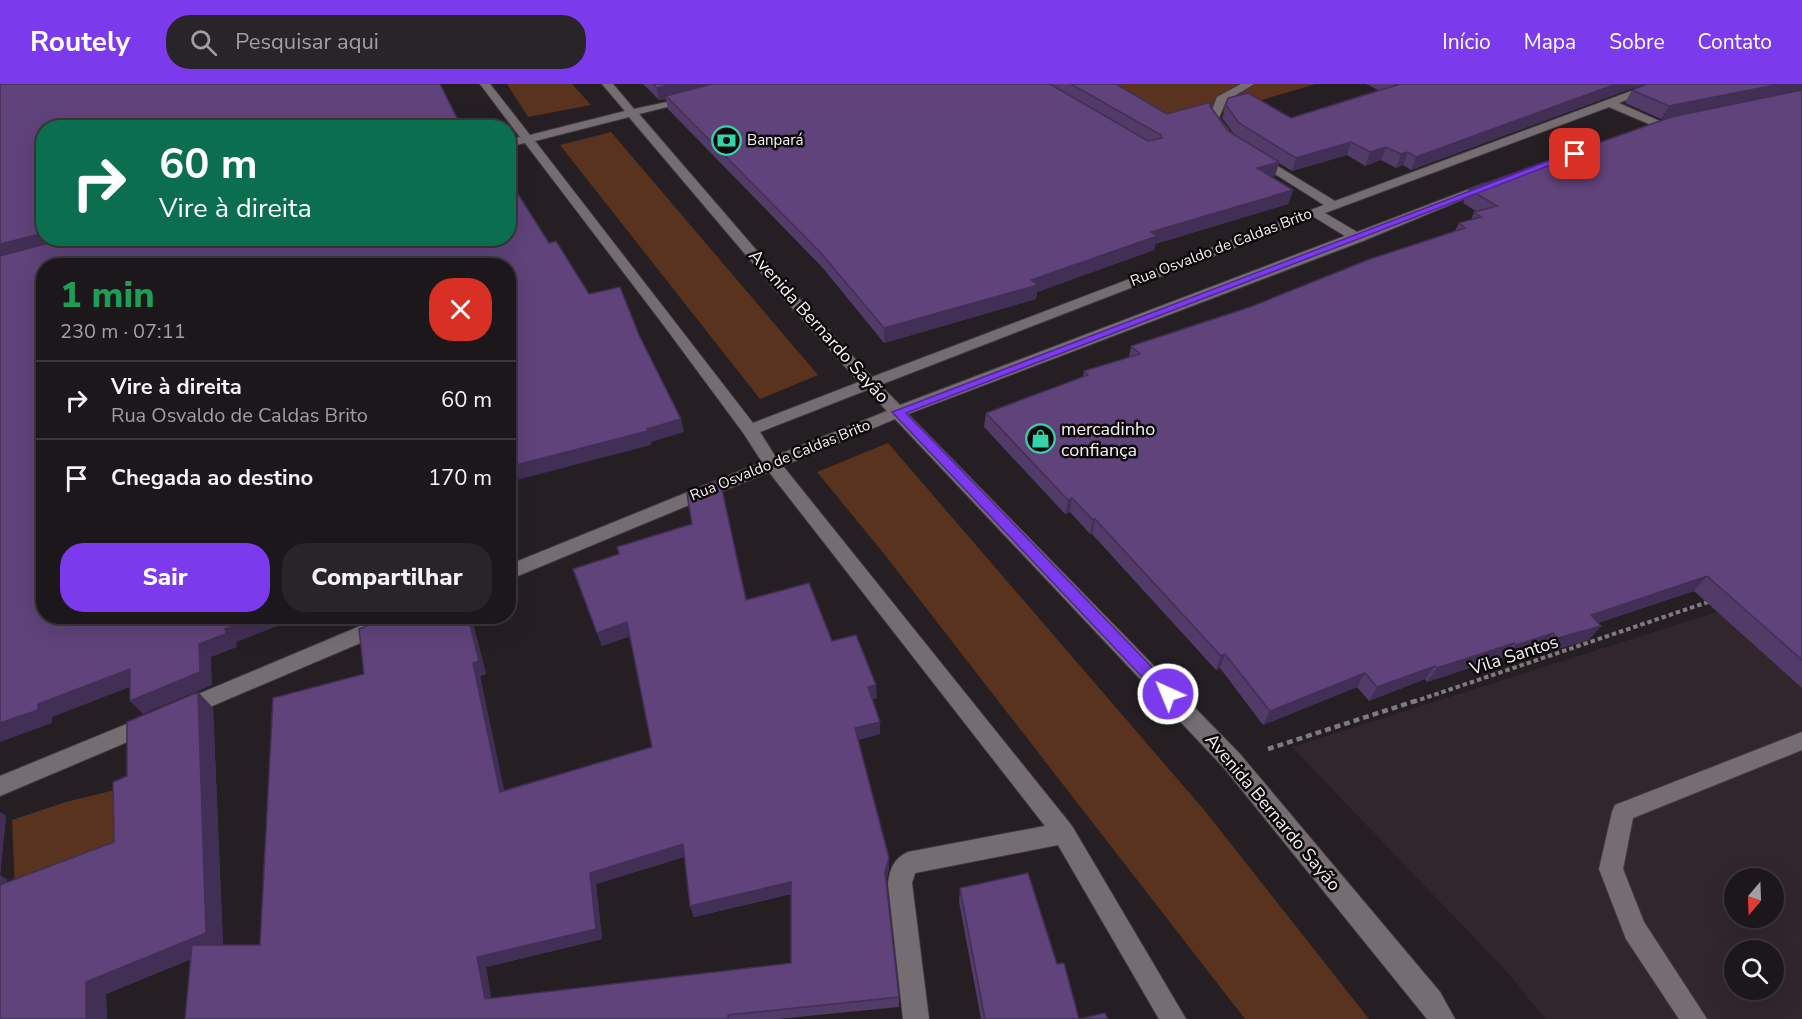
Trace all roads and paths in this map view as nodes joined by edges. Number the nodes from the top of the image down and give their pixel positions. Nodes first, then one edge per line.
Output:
1 (485, 84) edge
2 (607, 84) edge
3 (1249, 84) edge
4 (1660, 84) edge
5 (702, 95) edge
6 (1612, 104) junction
7 (632, 112) junction
8 (513, 120) edge
9 (516, 124) edge
10 (1639, 132) edge
11 (528, 139) junction
12 (1230, 140) edge
13 (516, 142) edge
14 (1249, 152) edge
15 (1506, 179) edge
16 (1332, 205) junction
17 (1314, 212) junction
18 (1358, 238) junction
19 (872, 385) junction
20 (898, 412) junction
21 (750, 430) junction
22 (771, 463) junction
23 (516, 570) edge
24 (1718, 599) edge
25 (386, 624) edge
26 (1802, 741) edge
27 (1232, 761) junction
28 (0, 786) edge
29 (1064, 833) junction
30 (916, 1019) edge
31 (1173, 1019) edge
32 (1442, 1019) edge
33 (1694, 1019) edge

1 - 8 street
2 - 7 street, Avenida Bernardo Sayão
3 - 12 street
4 - 6 street, Rua Osvaldo de Caldas Brito
5 - 7 street
6 - 10 street
6 - 16 street, Rua Osvaldo de Caldas Brito
7 - 11 street
7 - 19 street, Avenida Bernardo Sayão
9 - 11 street
11 - 13 street
11 - 21 street
14 - 16 street
15 - 18 street, Rua Osvaldo de Caldas Brito
16 - 17 street, Rua Osvaldo de Caldas Brito
17 - 18 street
17 - 19 street, Rua Osvaldo de Caldas Brito
18 - 20 street, Rua Osvaldo de Caldas Brito
19 - 20 street, Avenida Bernardo Sayão
19 - 21 street, Rua Osvaldo de Caldas Brito
20 - 22 street, Rua Osvaldo de Caldas Brito
20 - 27 street, Avenida Bernardo Sayão
21 - 22 street
22 - 23 street, Rua Osvaldo de Caldas Brito
22 - 29 street
24 - 27 path, Vila Santos
25 - 28 street
26 - 33 street
27 - 32 street, Avenida Bernardo Sayão
29 - 30 street
29 - 31 street

